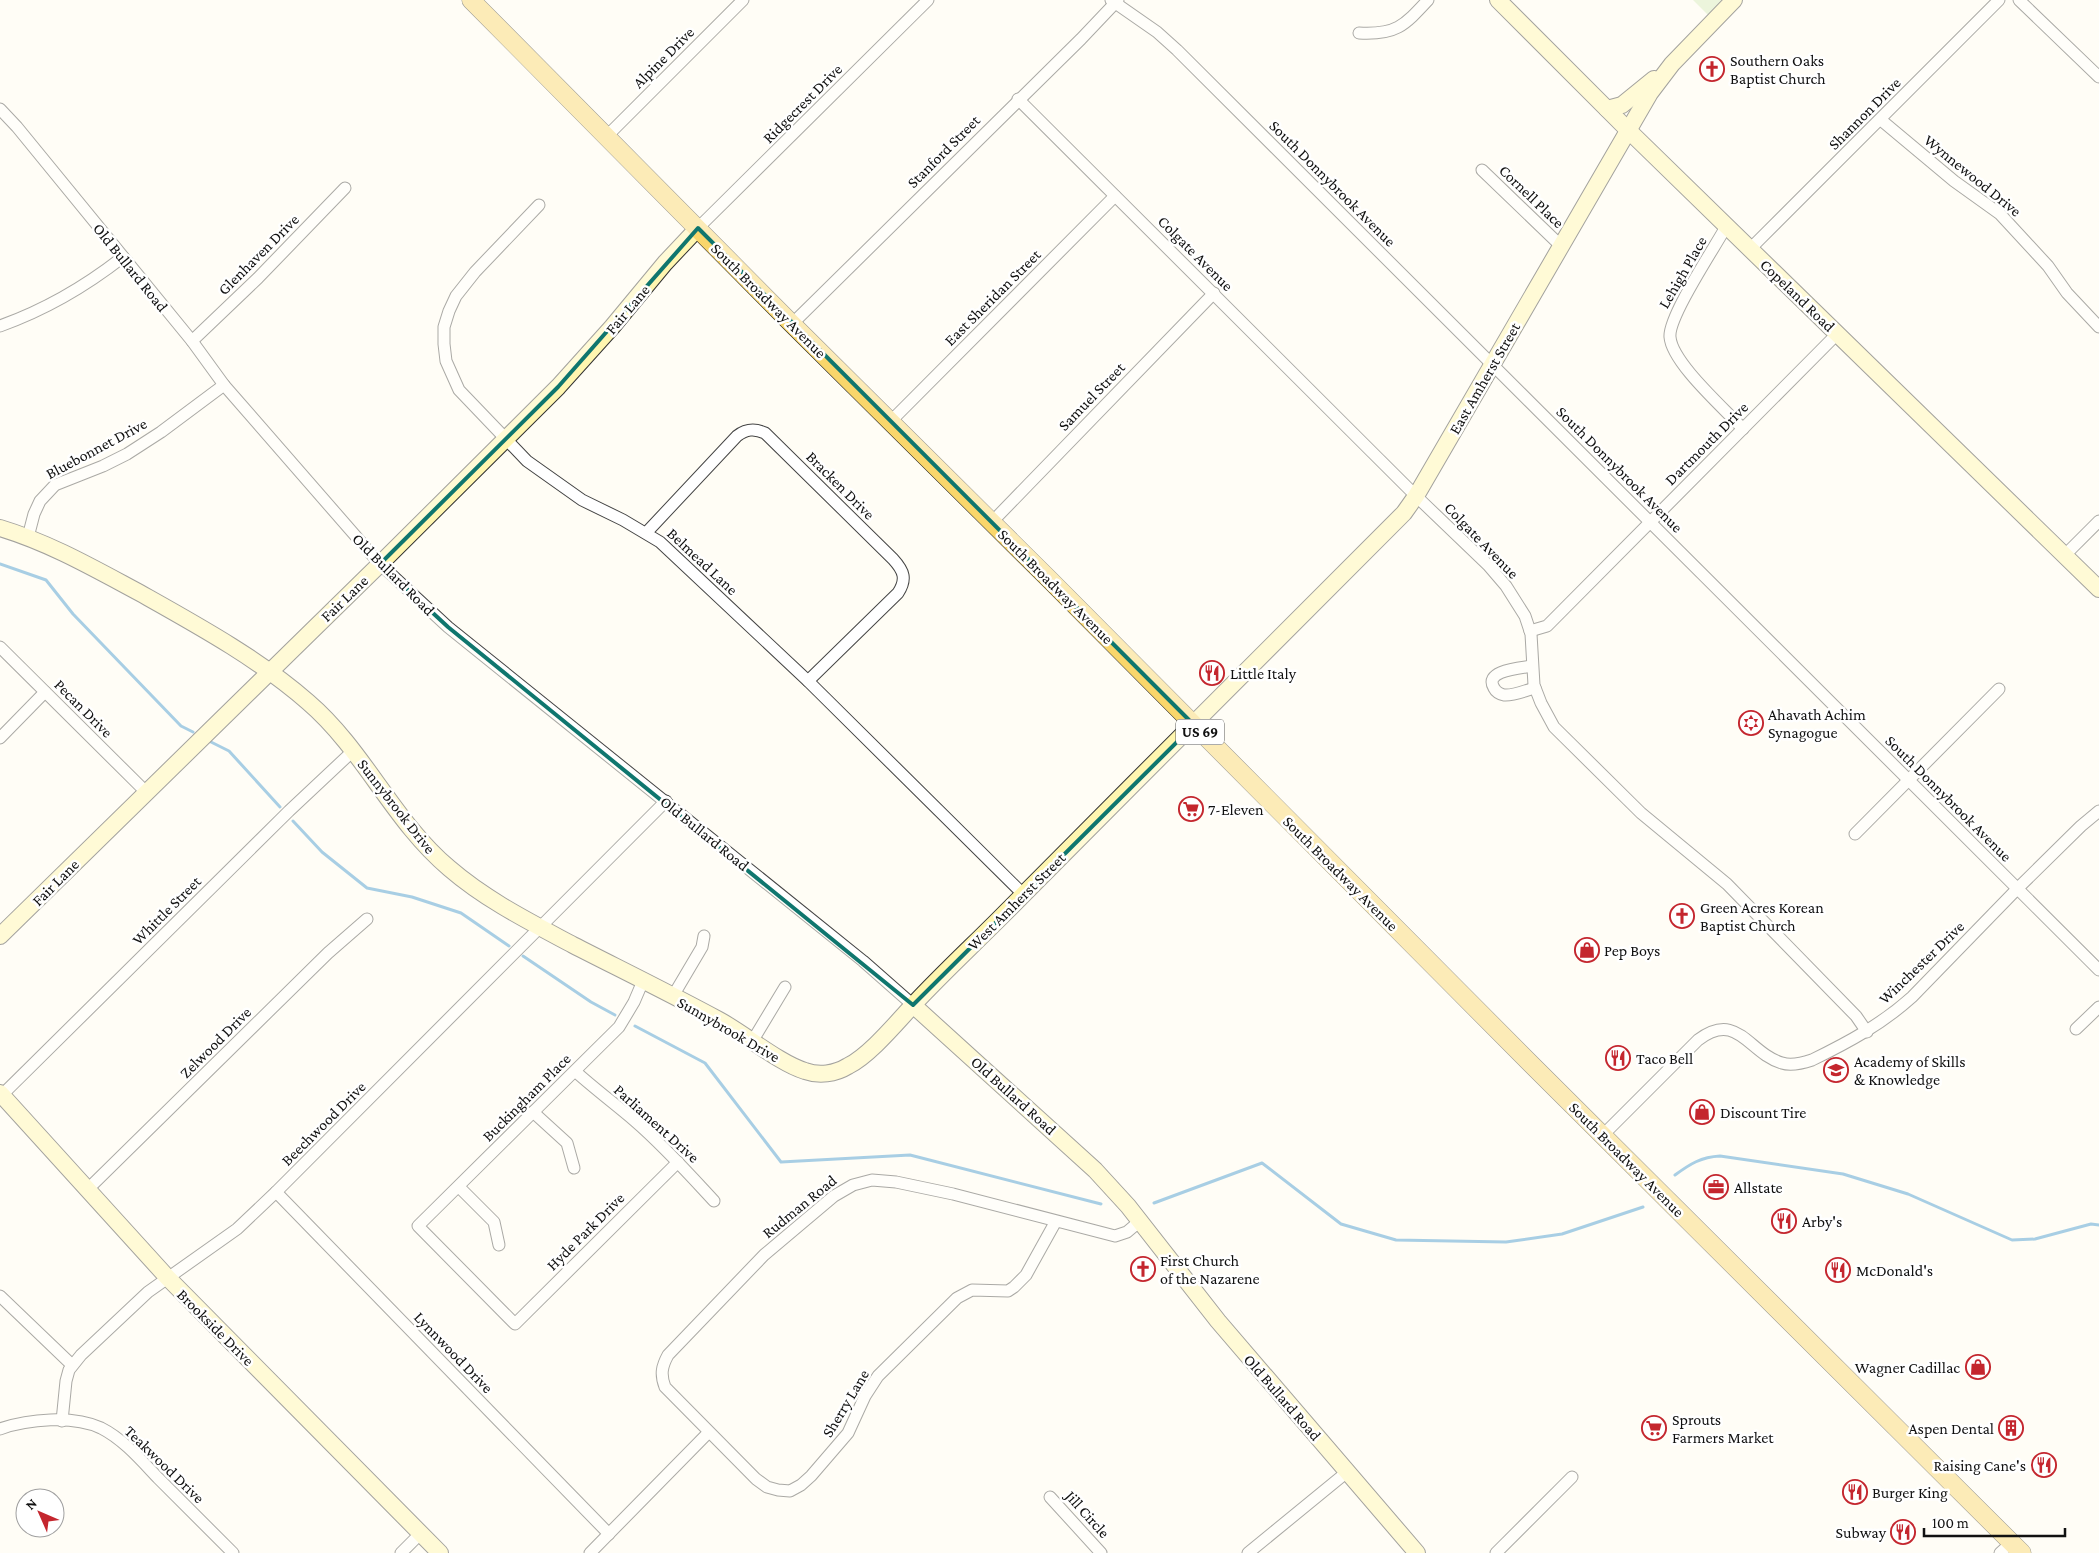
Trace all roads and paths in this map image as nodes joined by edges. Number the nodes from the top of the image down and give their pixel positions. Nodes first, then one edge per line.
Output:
1 (471, 0) edge
2 (743, 0) edge
3 (928, 0) edge
4 (1428, 0) edge
5 (1498, 0) edge
6 (1734, 0) edge
7 (1999, 0) edge
8 (2018, 0) edge
9 (1115, 1) edge
10 (1359, 33) dead end
11 (1664, 72) junction
12 (2099, 77) edge
13 (1018, 99) junction
14 (0, 109) edge
15 (1607, 109) junction
16 (1881, 120) junction
17 (1628, 130) junction
18 (606, 136) junction
19 (1482, 170) dead end
20 (345, 188) dead end
21 (1115, 196) junction
22 (539, 205) dead end
23 (1727, 225) junction
24 (698, 228) junction
25 (1560, 245) junction
26 (1751, 248) junction
27 (123, 257) junction
28 (1214, 293) junction
29 (792, 324) junction
30 (0, 326) edge
31 (2099, 327) edge
32 (1838, 333) junction
33 (192, 341) junction
34 (1493, 364) junction
35 (224, 385) junction
36 (891, 420) junction
37 (1743, 429) junction
38 (504, 438) junction
39 (1416, 496) junction
40 (2099, 521) edge
41 (992, 522) junction
42 (1650, 522) junction
43 (0, 528) edge
44 (646, 533) junction
45 (28, 537) junction
46 (2065, 555) junction
47 (380, 564) junction
48 (2099, 589) edge
49 (1530, 631) junction
50 (0, 647) edge
51 (1532, 666) junction
52 (268, 672) junction
53 (808, 681) junction
54 (1535, 688) junction
55 (1999, 689) dead end
56 (46, 692) junction
57 (1194, 725) junction
58 (0, 738) edge
59 (354, 750) junction
60 (1909, 781) junction
61 (146, 792) junction
62 (666, 802) junction
63 (2099, 811) edge
64 (1854, 834) dead end
65 (2017, 889) junction
66 (1023, 894) junction
67 (367, 919) dead end
68 (540, 927) junction
69 (0, 936) edge
70 (704, 936) dead end
71 (2099, 970) edge
72 (643, 981) junction
73 (785, 987) dead end
74 (673, 996) junction
75 (913, 1005) junction
76 (2099, 1007) edge
77 (2076, 1029) dead end
78 (1867, 1032) junction
79 (753, 1040) junction
80 (835, 1071) joint
81 (576, 1072) junction
82 (1, 1094) edge
83 (533, 1112) junction
84 (1603, 1135) junction
85 (678, 1162) junction
86 (574, 1168) dead end
87 (459, 1187) junction
88 (88, 1190) junction
89 (276, 1192) junction
90 (714, 1201) dead end
91 (1056, 1221) junction
92 (1140, 1221) junction
93 (418, 1226) joint
94 (499, 1245) dead end
95 (167, 1277) junction
96 (0, 1296) edge
97 (72, 1365) junction
98 (62, 1421) junction
99 (0, 1428) edge
100 (708, 1432) junction
101 (1347, 1472) junction
102 (1572, 1477) dead end
103 (1050, 1497) dead end
104 (421, 1533) junction
105 (609, 1534) junction
106 (2011, 1550) edge
107 (233, 1553) edge
108 (401, 1553) edge
109 (440, 1553) edge
110 (590, 1553) edge
111 (1101, 1553) edge
112 (1248, 1553) edge
113 (1417, 1553) edge
114 (1496, 1553) edge

1 - 18 main road, South Broadway Avenue / US 69
2 - 18 street, Alpine Drive
3 - 24 street, Ridgecrest Drive
4 - 10 street
5 - 15 street, Copeland Road
6 - 11 street, East Amherst Street
7 - 16 street, Shannon Drive
8 - 12 street
9 - 13 street, Stanford Street
9 - 34 street, South Donnybrook Avenue
11 - 15 street
11 - 17 street, East Amherst Street
13 - 21 street, Colgate Avenue
13 - 29 street, Stanford Street
14 - 27 street, Old Bullard Road
15 - 17 street, Copeland Road
16 - 26 street, Shannon Drive
16 - 31 street, Wynnewood Drive
17 - 23 street, Copeland Road
17 - 25 street, East Amherst Street
18 - 24 main road, South Broadway Avenue / US 69
19 - 25 street, Cornell Place
20 - 33 street, Glenhaven Drive
21 - 28 street, Colgate Avenue
21 - 36 street, East Sheridan Street
22 - 38 street, Belmead Lane
23 - 26 street, Copeland Road
23 - 37 street, Lehigh Place
24 - 29 main road, South Broadway Avenue / US 69
24 - 38 street, Fair Lane
25 - 34 street, East Amherst Street
26 - 32 street, Copeland Road
27 - 30 street
27 - 33 street, Old Bullard Road
28 - 39 street, Colgate Avenue
28 - 41 street, Samuel Street
29 - 36 main road, South Broadway Avenue / US 69
32 - 37 street, Dartmouth Drive
32 - 46 street, Copeland Road
33 - 35 street, Old Bullard Road
34 - 39 street, East Amherst Street
34 - 42 street, South Donnybrook Avenue
35 - 45 street, Bluebonnet Drive
35 - 47 street, Old Bullard Road
36 - 41 main road, South Broadway Avenue / US 69
37 - 42 street, Dartmouth Drive
38 - 44 street, Belmead Lane
38 - 47 street, Fair Lane
39 - 49 street, Colgate Avenue
39 - 57 street, East Amherst Street
40 - 46 street
41 - 57 main road, South Broadway Avenue / US 69
42 - 49 street, Dartmouth Drive
42 - 60 street, South Donnybrook Avenue
43 - 45 street, Sunnybrook Drive
44 - 53 street, Belmead Lane
44 - 53 street, Bracken Drive
45 - 52 street, Sunnybrook Drive
46 - 48 street, Copeland Road
47 - 52 street, Fair Lane
47 - 62 street, Old Bullard Road
49 - 51 street, Colgate Avenue
50 - 56 street, Pecan Drive
51 - 54 street, Colgate Avenue
51 - 54 street
52 - 59 street, Sunnybrook Drive
52 - 61 street, Fair Lane
53 - 66 street, Belmead Lane
54 - 78 street, Colgate Avenue
55 - 60 street
56 - 58 street
56 - 61 street, Pecan Drive
57 - 66 street, West Amherst Street
57 - 84 main road, South Broadway Avenue / US 69
59 - 68 street, Sunnybrook Drive
59 - 82 street, Whittle Street
60 - 64 street
60 - 65 street, South Donnybrook Avenue
61 - 69 street, Fair Lane
62 - 68 street, Beechwood Drive
62 - 75 street, Old Bullard Road
63 - 65 street, Winchester Drive
65 - 71 street, South Donnybrook Avenue
65 - 78 street, Winchester Drive
66 - 75 street, West Amherst Street
67 - 88 street, Zelwood Drive
68 - 72 street, Sunnybrook Drive
68 - 89 street, Beechwood Drive
70 - 74 street
72 - 74 street, Sunnybrook Drive
72 - 81 street, Buckingham Place
73 - 79 street
74 - 79 street, Sunnybrook Drive
75 - 80 street, West Amherst Street
75 - 92 street, Old Bullard Road
76 - 77 street
78 - 84 street, Winchester Drive
79 - 80 street, Sunnybrook Drive
81 - 83 street, Buckingham Place
81 - 85 street, Parliament Drive
82 - 88 street, Brookside Drive
83 - 86 street
83 - 87 street, Buckingham Place
84 - 106 main road, South Broadway Avenue / US 69
85 - 90 street, Parliament Drive
85 - 93 street, Hyde Park Drive
87 - 93 street, Buckingham Place
87 - 94 street
88 - 95 street, Brookside Drive
89 - 95 street, Beechwood Drive
89 - 105 street, Lynnwood Drive
91 - 92 street, Rudman Road
91 - 100 street, Sherry Lane
91 - 100 street, Rudman Road
92 - 101 street, Old Bullard Road
95 - 97 street, Beechwood Drive
95 - 104 street, Brookside Drive
96 - 97 street
97 - 98 street, Beechwood Drive
98 - 99 street
98 - 107 street, Teakwood Drive
100 - 105 street
101 - 112 street
101 - 113 street, Old Bullard Road
102 - 114 street
103 - 111 street, Jill Circle
104 - 108 street
104 - 109 street, Brookside Drive
105 - 110 street

